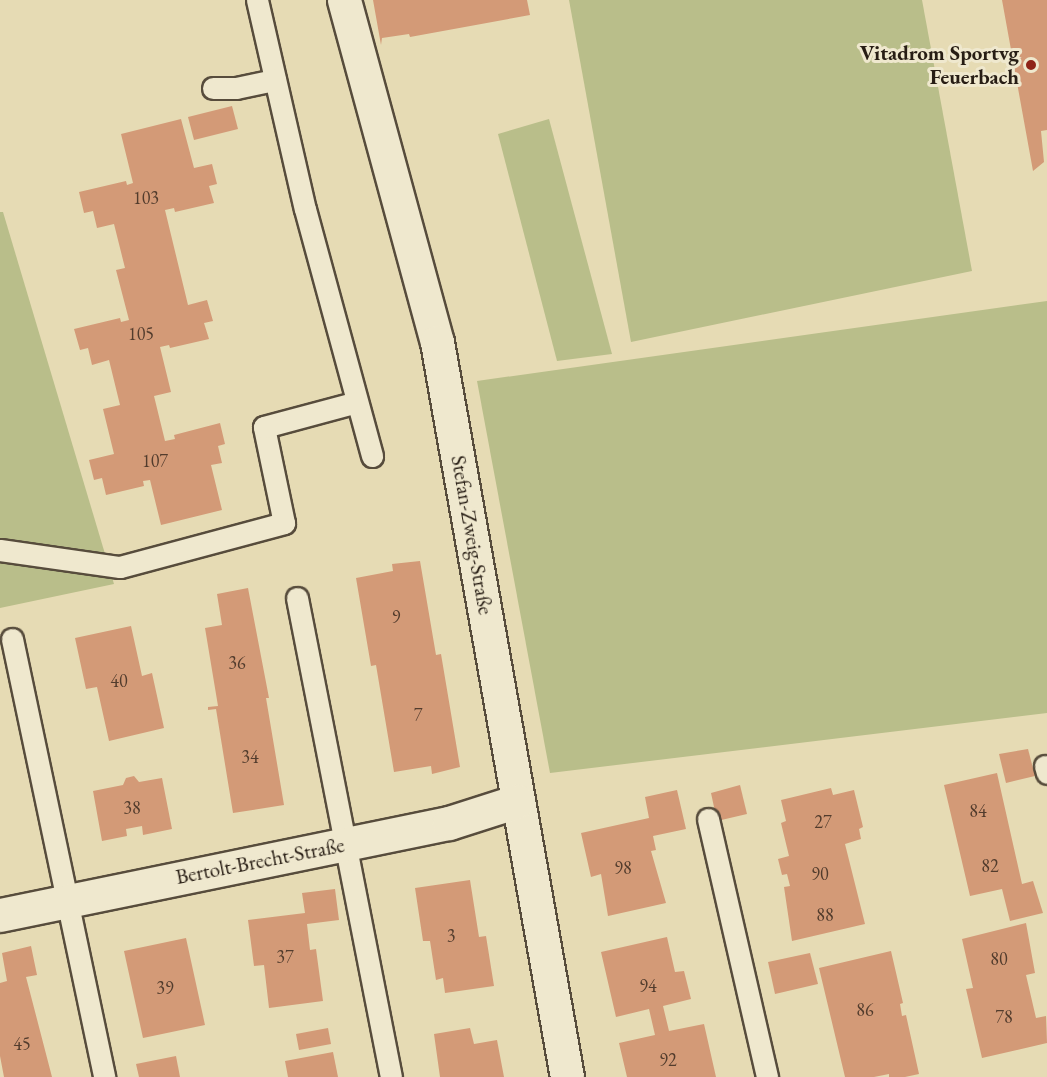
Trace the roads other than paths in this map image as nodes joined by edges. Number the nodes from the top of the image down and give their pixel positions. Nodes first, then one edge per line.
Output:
1 (257, 0) edge
2 (344, 0) edge
3 (275, 80) junction
4 (213, 88) dead end
5 (357, 402) junction
6 (372, 456) dead end
7 (0, 550) edge
8 (297, 598) dead end
9 (12, 639) dead end
10 (518, 801) junction
11 (708, 819) dead end
12 (346, 844) junction
13 (66, 900) junction
14 (0, 915) edge
15 (104, 1077) edge
16 (391, 1077) edge
17 (567, 1077) edge
18 (767, 1077) edge

1 - 3 lane
2 - 10 street, Stefan-Zweig-Straße
3 - 4 lane
3 - 5 lane
5 - 6 lane
5 - 7 lane
8 - 12 lane
9 - 13 lane
10 - 12 street, Bertolt-Brecht-Straße
10 - 17 street, Stefan-Zweig-Straße
11 - 18 lane
12 - 13 street, Bertolt-Brecht-Straße
12 - 16 lane
13 - 14 street, Bertolt-Brecht-Straße
13 - 15 lane

